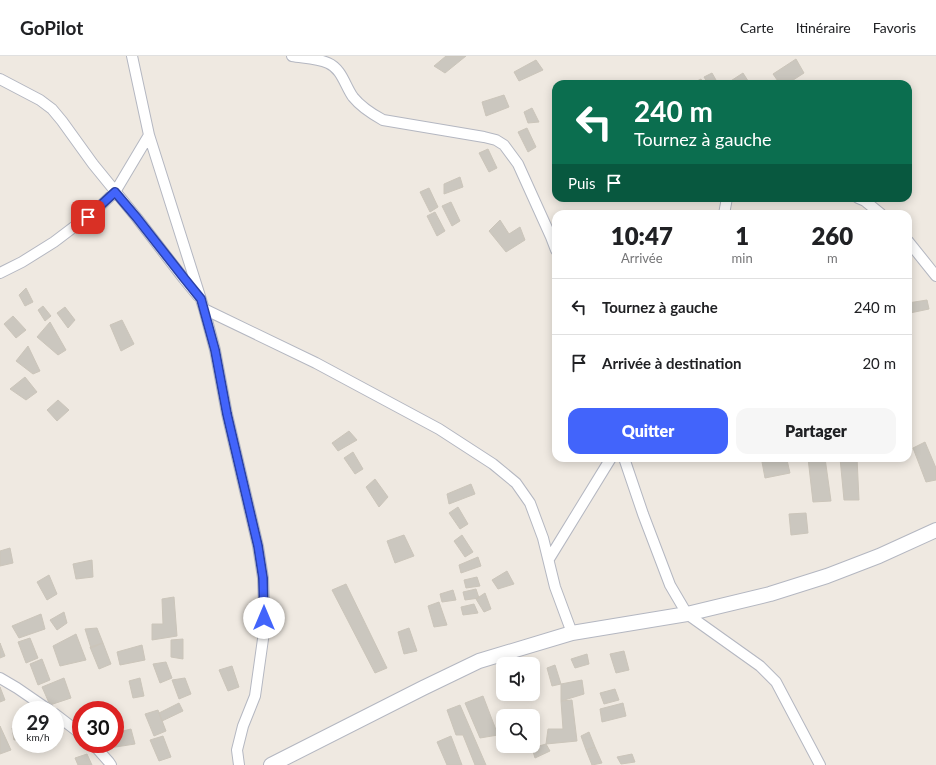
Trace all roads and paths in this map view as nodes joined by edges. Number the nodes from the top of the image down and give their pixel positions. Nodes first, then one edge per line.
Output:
1 (133, 56) edge
2 (292, 56) edge
3 (0, 79) edge
4 (149, 135) junction
5 (115, 192) junction
6 (866, 202) edge
7 (876, 210) edge
8 (552, 240) edge
9 (912, 246) edge
10 (0, 273) edge
11 (936, 276) edge
12 (201, 299) junction
13 (204, 309) junction
14 (609, 462) edge
15 (625, 462) edge
16 (936, 530) edge
17 (549, 559) junction
18 (687, 614) junction
19 (572, 633) junction
20 (0, 678) edge
21 (36, 701) edge
22 (64, 721) edge
23 (72, 727) edge
24 (101, 753) edge
25 (818, 764) edge
26 (110, 765) edge
27 (239, 765) edge
28 (271, 765) edge

1 - 4 street
2 - 8 street
3 - 5 street
4 - 5 street
4 - 12 street
5 - 10 street
5 - 12 street
6 - 7 street
9 - 11 street
12 - 13 street
13 - 17 street
13 - 27 street
14 - 17 street
15 - 18 street
16 - 18 main road
17 - 19 street
18 - 19 main road
18 - 25 street
19 - 28 main road
20 - 21 street
22 - 23 street
24 - 26 street

